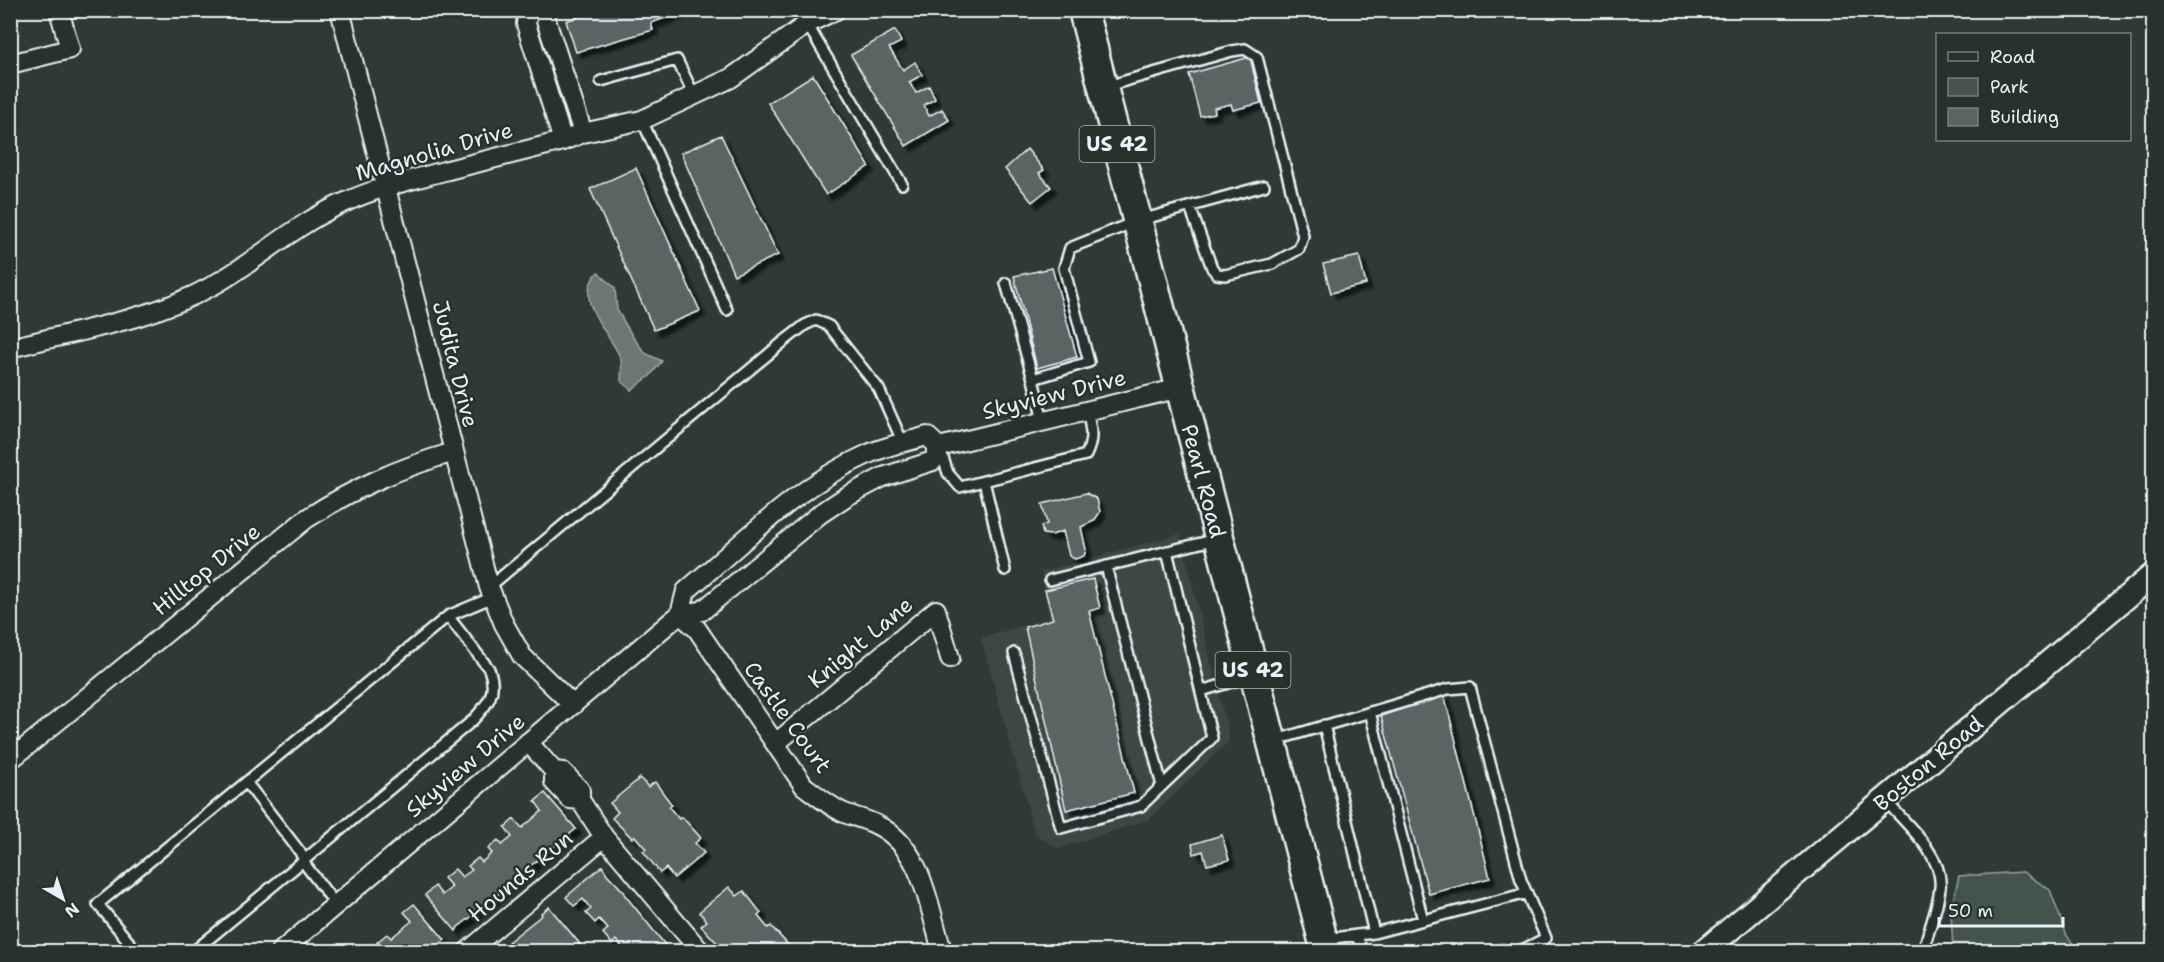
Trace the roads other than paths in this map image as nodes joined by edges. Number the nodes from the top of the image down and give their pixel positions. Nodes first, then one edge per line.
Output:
1 (59, 10) edge
2 (340, 10) edge
3 (528, 10) edge
4 (546, 10) edge
5 (836, 10) edge
6 (1083, 10) edge
7 (807, 24) junction
8 (10, 64) edge
9 (601, 81) dead end
10 (1103, 87) junction
11 (694, 96) junction
12 (642, 120) junction
13 (583, 133) junction
14 (563, 141) junction
15 (902, 184) dead end
16 (1264, 186) dead end
17 (386, 187) junction
18 (1190, 207) junction
19 (1137, 221) junction
20 (1006, 283) dead end
21 (727, 310) dead end
22 (10, 348) edge
23 (1034, 378) junction
24 (1180, 388) junction
25 (1087, 410) junction
26 (1043, 421) junction
27 (903, 443) junction
28 (939, 447) junction
29 (454, 452) junction
30 (984, 481) junction
31 (1219, 538) junction
32 (1167, 551) junction
33 (1106, 566) junction
34 (1005, 570) dead end
35 (2154, 574) edge
36 (1050, 580) dead end
37 (491, 592) junction
38 (680, 614) junction
39 (448, 616) junction
40 (1014, 653) dead end
41 (950, 658) dead end
42 (1255, 675) junction
43 (1201, 690) junction
44 (573, 705) junction
45 (1370, 712) junction
46 (1324, 725) junction
47 (1273, 741) junction
48 (528, 742) junction
49 (776, 743) junction
50 (10, 760) edge
51 (246, 782) junction
52 (1162, 786) junction
53 (1884, 799) junction
54 (604, 837) junction
55 (303, 860) junction
56 (1527, 893) junction
57 (336, 905) junction
58 (1423, 920) junction
59 (1374, 933) junction
60 (1357, 935) junction
61 (1325, 945) edge
62 (941, 948) dead end
63 (137, 951) edge
64 (193, 951) edge
65 (280, 951) edge
66 (468, 951) edge
67 (701, 951) edge
68 (1362, 951) edge
69 (1498, 951) edge
70 (1512, 951) edge
71 (1518, 951) edge
72 (1703, 951) edge
73 (1923, 951) edge

1 - 8 street
2 - 17 street, Judita Drive
3 - 14 street
4 - 13 street
5 - 7 street, Magnolia Drive
6 - 10 main road, Pearl Road / US 42
7 - 11 street, Magnolia Drive
7 - 15 lane
9 - 11 lane
10 - 18 lane
10 - 19 main road, Pearl Road / US 42
11 - 12 street, Magnolia Drive
12 - 13 street, Magnolia Drive
12 - 21 lane
13 - 14 street, Magnolia Drive
14 - 17 street, Magnolia Drive
16 - 18 lane
17 - 22 street, Magnolia Drive
17 - 29 street, Judita Drive
18 - 19 lane
19 - 23 lane
19 - 24 main road, Pearl Road / US 42
20 - 23 lane
23 - 26 lane
24 - 25 street, Skyview Drive
24 - 31 main road, Pearl Road / US 42
25 - 26 street, Skyview Drive
25 - 30 lane
26 - 28 street, Skyview Drive
27 - 28 street, Skyview Drive
27 - 37 lane
27 - 38 street, Skyview Drive
28 - 30 lane
28 - 38 street, Skyview Drive
29 - 37 street, Judita Drive
29 - 50 street, Hilltop Drive
30 - 34 lane
31 - 32 lane
31 - 42 main road, Pearl Road / US 42
32 - 33 lane
32 - 43 lane
33 - 36 lane
33 - 52 lane
35 - 53 street, Boston Road
37 - 39 lane
37 - 44 street, Judita Drive
38 - 44 street, Skyview Drive
38 - 49 street, Castle Court
39 - 51 lane
39 - 55 lane
40 - 52 lane
41 - 49 street, Knight Lane
42 - 43 lane
42 - 47 main road, Pearl Road / US 42
43 - 52 lane
44 - 48 street, Skyview Drive
45 - 46 lane
45 - 56 lane
45 - 58 lane
46 - 47 lane
46 - 59 lane
47 - 61 main road, Pearl Road / US 42
48 - 54 street
48 - 57 street, Skyview Drive
49 - 62 street, Castle Court
51 - 55 lane
51 - 63 lane
53 - 72 street, Boston Road
53 - 73 lane
54 - 66 street, Hounds Run
54 - 67 street
55 - 57 lane
55 - 64 lane
56 - 58 lane
56 - 71 lane
57 - 65 street, Skyview Drive
58 - 59 lane
59 - 60 lane
60 - 61 lane
60 - 68 lane
69 - 70 lane

